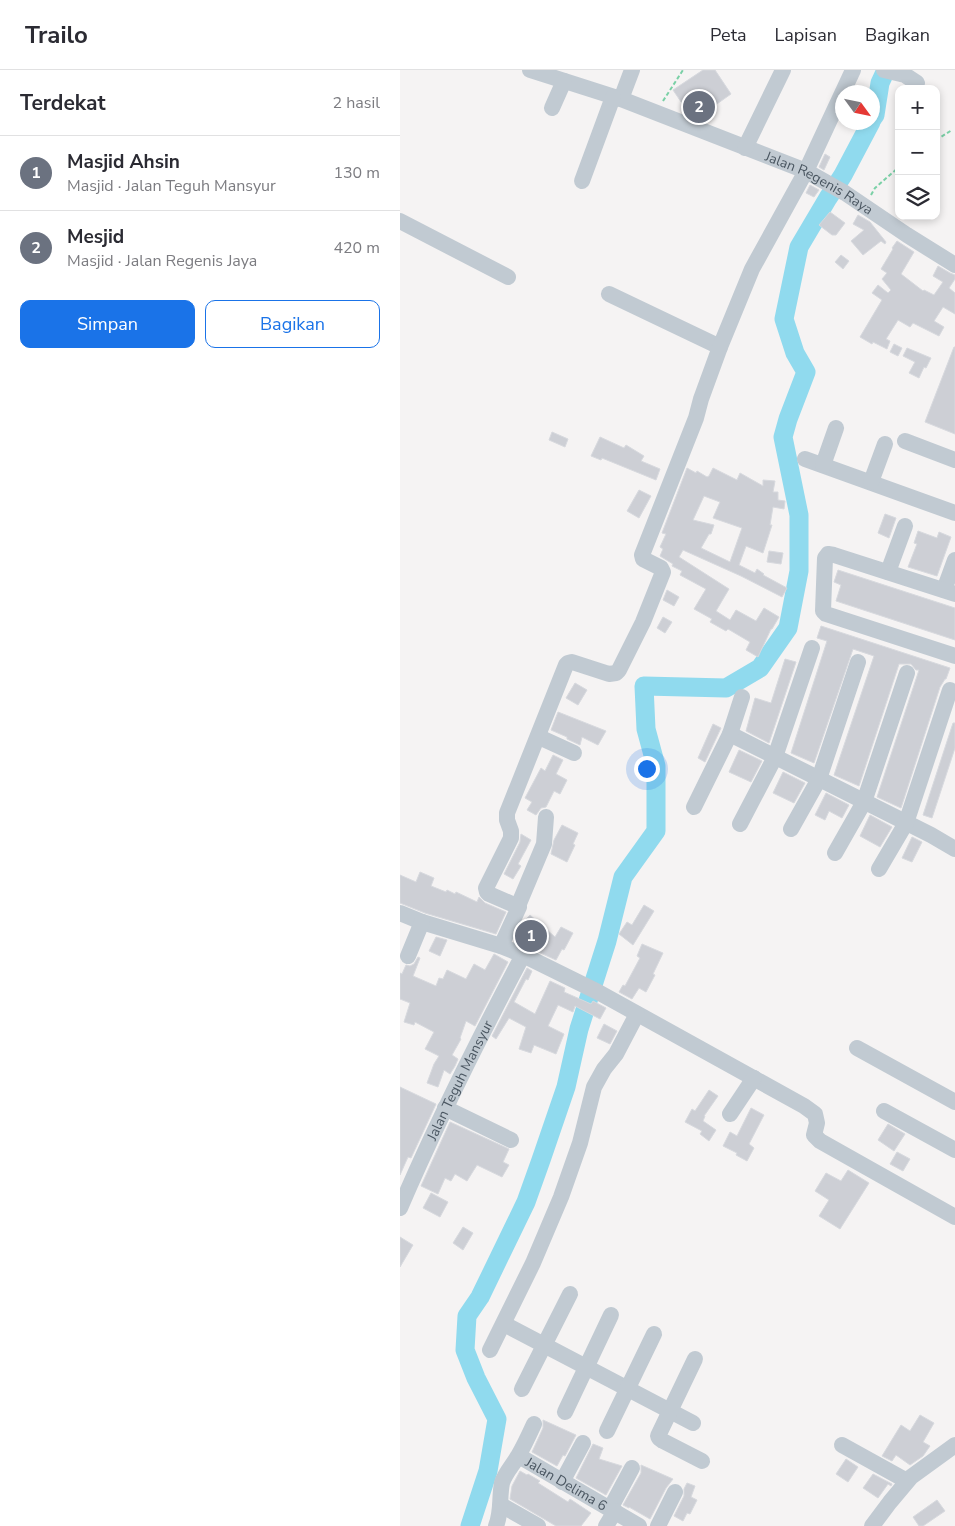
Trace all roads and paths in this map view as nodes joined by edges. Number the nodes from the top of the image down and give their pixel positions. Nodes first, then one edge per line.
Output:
1 (530, 70) edge
2 (632, 70) edge
3 (683, 70) edge
4 (783, 70) edge
5 (853, 70) edge
6 (889, 71) edge
7 (564, 81) junction
8 (917, 82) dead end
9 (617, 98) junction
10 (552, 108) dead end
11 (655, 113) junction
12 (952, 130) dead end
13 (940, 138) edge
14 (745, 148) junction
15 (895, 170) edge
16 (806, 171) junction
17 (582, 181) dead end
18 (864, 205) junction
19 (400, 221) edge
20 (955, 265) edge
21 (508, 277) dead end
22 (609, 294) dead end
23 (720, 347) junction
24 (836, 428) dead end
25 (905, 441) dead end
26 (885, 444) dead end
27 (804, 459) dead end
28 (955, 460) edge
29 (823, 465) junction
30 (871, 482) junction
31 (955, 513) edge
32 (905, 526) dead end
33 (955, 560) edge
34 (888, 572) junction
35 (949, 592) edge
36 (812, 648) dead end
37 (955, 656) edge
38 (858, 662) dead end
39 (906, 673) dead end
40 (950, 690) dead end
41 (742, 698) dead end
42 (730, 734) junction
43 (539, 737) junction
44 (574, 753) dead end
45 (776, 757) junction
46 (819, 779) junction
47 (864, 802) junction
48 (694, 807) dead end
49 (546, 817) dead end
50 (906, 823) junction
51 (740, 824) dead end
52 (791, 829) dead end
53 (955, 849) edge
54 (834, 852) dead end
55 (879, 869) dead end
56 (518, 906) junction
57 (400, 913) edge
58 (422, 922) junction
59 (501, 946) junction
60 (523, 955) junction
61 (408, 956) dead end
62 (637, 1014) junction
63 (857, 1048) dead end
64 (754, 1078) junction
65 (955, 1102) edge
66 (445, 1108) junction
67 (884, 1111) dead end
68 (730, 1114) dead end
69 (511, 1140) dead end
70 (955, 1150) edge
71 (400, 1208) edge
72 (955, 1216) edge
73 (570, 1294) dead end
74 (611, 1315) dead end
75 (504, 1324) junction
76 (654, 1334) dead end
77 (544, 1346) junction
78 (490, 1350) dead end
79 (695, 1359) dead end
80 (586, 1368) junction
81 (522, 1389) dead end
82 (628, 1389) junction
83 (669, 1411) junction
84 (565, 1412) dead end
85 (692, 1423) dead end
86 (534, 1424) dead end
87 (607, 1432) dead end
88 (583, 1443) dead end
89 (842, 1445) dead end
90 (955, 1445) edge
91 (519, 1456) junction
92 (702, 1461) dead end
93 (632, 1468) dead end
94 (907, 1481) junction
95 (562, 1482) junction
96 (674, 1492) dead end
97 (501, 1505) junction
98 (613, 1510) junction
99 (874, 1525) edge
100 (496, 1526) edge
101 (538, 1526) edge
102 (606, 1526) edge
103 (639, 1526) edge
104 (658, 1526) edge

1 - 7 street, Jalan Regenis Raya
2 - 9 street
3 - 11 path
4 - 14 street
5 - 16 street
6 - 8 street
7 - 9 street, Jalan Regenis Raya
7 - 10 street
9 - 11 street, Jalan Regenis Raya
9 - 17 street
11 - 14 street, Jalan Regenis Raya
12 - 13 path
14 - 16 street, Jalan Regenis Raya
15 - 18 path
16 - 18 street, Jalan Regenis Raya
16 - 23 street
18 - 20 street, Jalan Regenis Raya
19 - 21 street
22 - 23 street
23 - 43 street
24 - 29 street
25 - 28 street
26 - 30 street
27 - 29 street
29 - 30 street
30 - 31 street
32 - 34 street
33 - 35 street
34 - 35 street
34 - 37 street
36 - 45 street
38 - 46 street
39 - 47 street
40 - 50 street
41 - 42 street
42 - 45 street
42 - 48 street
43 - 44 street
43 - 56 street
45 - 46 street
45 - 51 street
46 - 47 street
46 - 52 street
47 - 50 street
47 - 54 street
49 - 56 street
50 - 53 street
50 - 55 street
56 - 59 street
57 - 58 street
58 - 59 street
58 - 61 street
59 - 60 street
60 - 62 street
60 - 66 street, Jalan Teguh Mansyur
62 - 64 street
62 - 75 street
63 - 65 street
64 - 68 street
64 - 72 street
66 - 69 street
66 - 71 street, Jalan Teguh Mansyur
67 - 70 street
73 - 77 street
74 - 80 street
75 - 77 street
75 - 78 street
76 - 82 street
77 - 80 street
77 - 81 street
79 - 83 street
80 - 82 street
80 - 84 street
82 - 83 street
82 - 87 street
83 - 85 street
83 - 92 street
86 - 91 street
88 - 95 street
89 - 94 street
90 - 94 street
91 - 95 street, Jalan Delima 6
91 - 97 street
93 - 98 street
94 - 99 street
95 - 98 street, Jalan Delima 6
96 - 104 street
97 - 100 street
97 - 101 street
98 - 102 street
98 - 103 street, Jalan Delima 6

